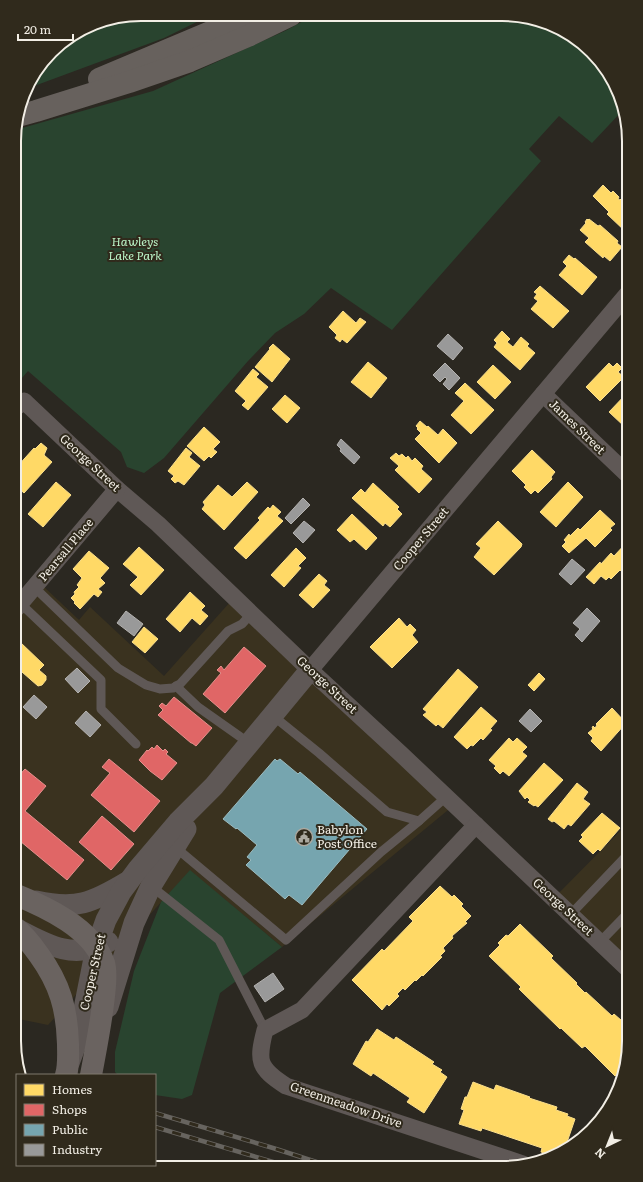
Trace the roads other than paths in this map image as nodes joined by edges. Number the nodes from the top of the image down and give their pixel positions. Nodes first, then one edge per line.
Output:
1 (235, 21) edge
2 (278, 21) edge
3 (27, 104) edge
4 (24, 114) edge
5 (622, 300) edge
6 (543, 394) junction
7 (21, 407) edge
8 (622, 469) edge
9 (117, 488) junction
10 (34, 587) junction
11 (21, 603) edge
12 (21, 610) edge
13 (251, 614) junction
14 (310, 670) junction
15 (176, 686) junction
16 (272, 715) junction
17 (249, 743) junction
18 (136, 744) dead end
19 (214, 786) junction
20 (446, 797) junction
21 (419, 821) junction
22 (476, 825) junction
23 (175, 847) junction
24 (622, 860) edge
25 (129, 881) junction
26 (151, 886) junction
27 (21, 896) edge
28 (21, 897) edge
29 (570, 914) junction
30 (622, 919) edge
31 (134, 923) junction
32 (21, 930) edge
33 (21, 934) edge
34 (600, 942) junction
35 (96, 948) junction
36 (622, 963) edge
37 (265, 1030) junction
38 (100, 1032) junction
39 (68, 1070) edge
40 (90, 1074) edge
41 (512, 1160) edge

1 - 3 main road
2 - 4 main road
5 - 6 street, Cooper Street
6 - 8 street, James Street
6 - 14 street, Cooper Street
7 - 9 street, George Street
9 - 10 street, Pearsall Place
9 - 13 street, George Street
10 - 11 street, Pearsall Place
10 - 15 lane
12 - 18 lane
13 - 14 street, George Street
13 - 15 lane
14 - 16 street, Cooper Street
14 - 20 street, George Street
15 - 17 lane
16 - 17 street, Cooper Street
16 - 21 lane
17 - 19 street, Cooper Street
19 - 23 street, Cooper Street
19 - 25 street, Cooper Street
20 - 21 lane
20 - 22 street, George Street
21 - 23 lane
22 - 29 street, George Street
22 - 37 street
23 - 26 street, Cooper Street
24 - 29 lane
25 - 27 street
25 - 35 street, Cooper Street
26 - 31 street, Cooper Street
26 - 37 lane
28 - 35 main road
29 - 34 street, George Street
30 - 34 lane
31 - 35 street
31 - 38 street, Cooper Street
32 - 35 street
33 - 39 main road
34 - 36 street, George Street
35 - 38 main road
35 - 39 street, Cooper Street
37 - 41 street, Greenmeadow Drive
38 - 40 main road

